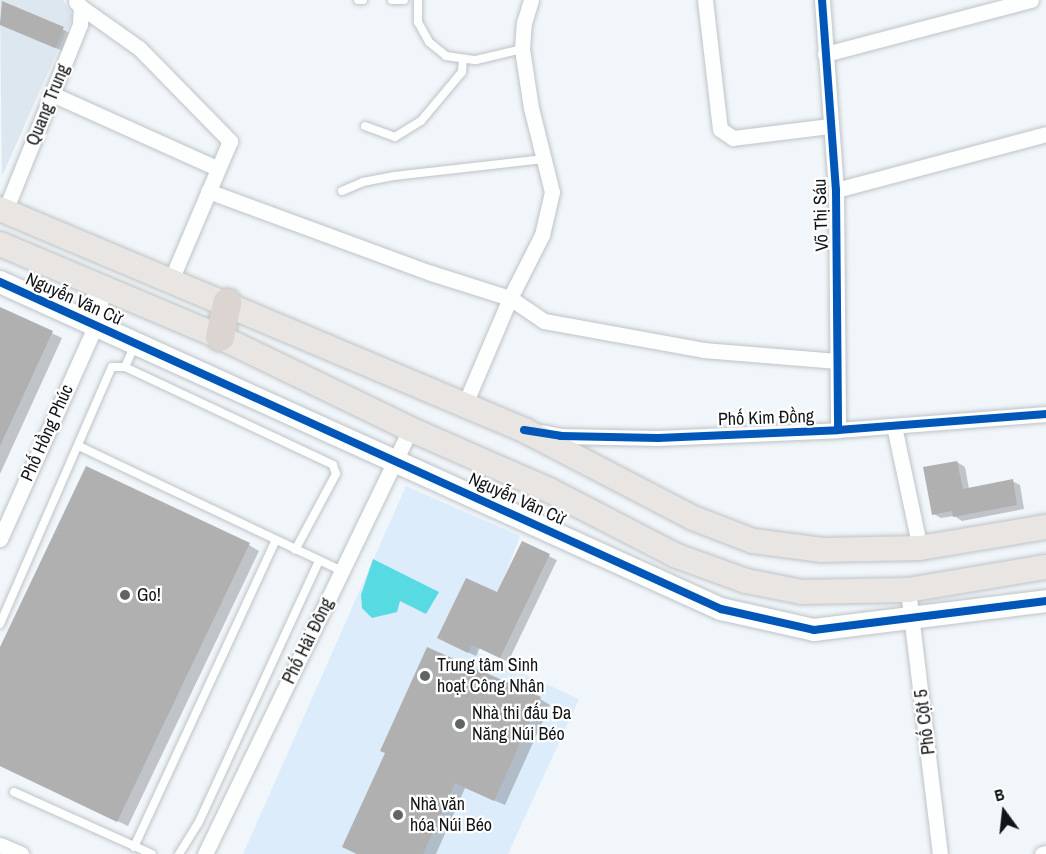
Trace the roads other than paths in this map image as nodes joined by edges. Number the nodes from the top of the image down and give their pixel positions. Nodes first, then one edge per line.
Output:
1 (358, 0) edge
2 (363, 0) edge
3 (392, 0) edge
4 (404, 0) edge
5 (418, 0) edge
6 (531, 0) edge
7 (705, 0) edge
8 (822, 0) edge
9 (1031, 0) edge
10 (78, 4) edge
11 (522, 49) junction
12 (825, 54) junction
13 (463, 59) junction
14 (52, 94) junction
15 (365, 126) dead end
16 (830, 126) junction
17 (1046, 134) edge
18 (545, 158) junction
19 (217, 168) junction
20 (836, 190) junction
21 (208, 191) junction
22 (342, 191) dead end
23 (2, 210) edge
24 (0, 244) edge
25 (171, 280) junction
26 (0, 282) edge
27 (99, 286) junction
28 (510, 298) junction
29 (227, 303) junction
30 (95, 327) junction
31 (220, 337) junction
32 (136, 343) junction
33 (838, 361) junction
34 (125, 367) junction
35 (464, 406) junction
36 (1046, 414) edge
37 (894, 426) junction
38 (411, 429) junction
39 (524, 429) junction
40 (838, 430) junction
41 (79, 446) junction
42 (395, 461) junction
43 (1046, 527) edge
44 (0, 539) edge
45 (276, 540) junction
46 (920, 548) junction
47 (295, 550) junction
48 (319, 561) junction
49 (1046, 567) edge
50 (342, 571) junction
51 (908, 590) junction
52 (1046, 601) edge
53 (913, 620) junction
54 (0, 624) edge
55 (14, 792) dead end
56 (0, 845) edge
57 (134, 847) junction
58 (21, 854) edge
59 (152, 854) edge
60 (179, 854) edge
61 (205, 854) edge
62 (940, 854) edge

1 - 2 lane
3 - 4 lane
5 - 13 lane
6 - 11 street
7 - 16 street
8 - 12 street, Võ Thị Sáu
9 - 12 street
10 - 14 street, Quang Trung
10 - 19 street
11 - 13 lane
11 - 18 street
12 - 16 street, Võ Thị Sáu
13 - 15 lane
14 - 19 street
14 - 23 street, Quang Trung
16 - 20 street, Võ Thị Sáu
17 - 20 street
18 - 22 lane
18 - 28 street
19 - 21 street
20 - 33 street, Võ Thị Sáu
21 - 25 street
21 - 28 street
23 - 25 main road
24 - 27 main road, Nguyễn Văn Cừ
25 - 29 main road
26 - 30 street, Nguyễn Văn Cừ
27 - 30 street
27 - 31 main road, Nguyễn Văn Cừ
28 - 33 street
28 - 35 street
29 - 31 highway
29 - 35 main road
30 - 32 street, Nguyễn Văn Cừ
30 - 44 street, Phố Hồng Phúc
31 - 38 main road, Nguyễn Văn Cừ
32 - 34 lane
32 - 42 street, Nguyễn Văn Cừ
33 - 40 street, Võ Thị Sáu
34 - 41 lane
34 - 47 lane
35 - 39 main road
36 - 37 street, Phố Kim Đồng
37 - 40 street, Phố Kim Đồng
37 - 46 street
38 - 42 street, Phố Hải Đông
38 - 51 main road, Nguyễn Văn Cừ
39 - 40 street, Phố Kim Đồng
39 - 46 main road
41 - 45 lane
41 - 54 lane
42 - 50 street, Phố Hải Đông
42 - 53 street, Nguyễn Văn Cừ
43 - 46 main road
45 - 47 lane
45 - 57 lane
47 - 48 lane
48 - 50 lane
48 - 60 lane
49 - 51 main road, Nguyễn Văn Cừ
50 - 61 street, Phố Hải Đông
51 - 53 street, Phố Cột 5
52 - 53 street, Nguyễn Văn Cừ
53 - 62 street, Phố Cột 5
55 - 57 lane
56 - 58 street
57 - 59 lane

